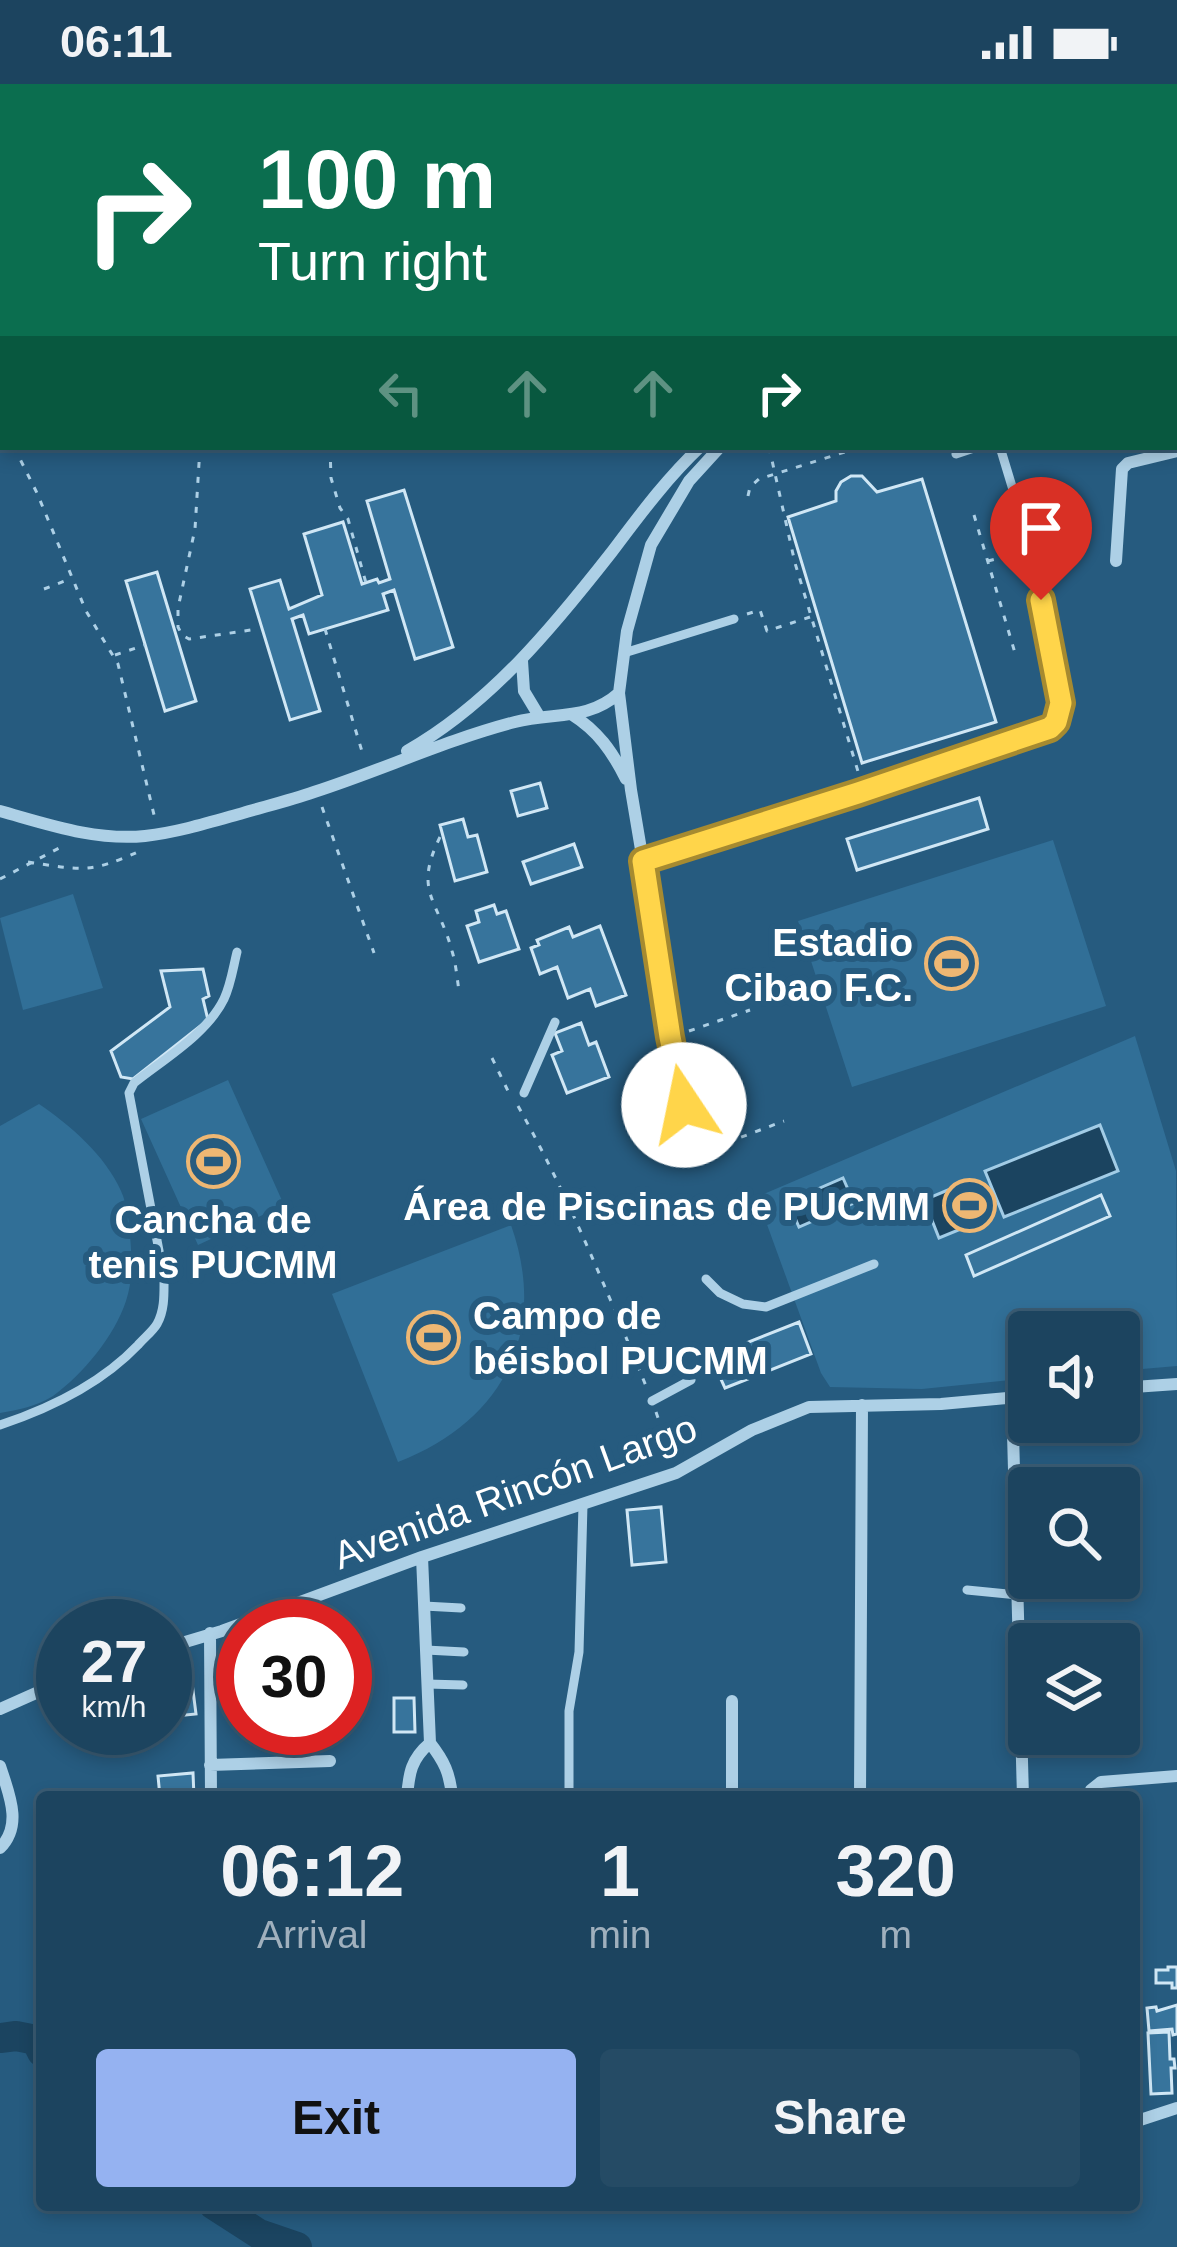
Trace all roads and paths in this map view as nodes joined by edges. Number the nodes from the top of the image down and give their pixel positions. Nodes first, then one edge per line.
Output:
1 (16, 450) edge
2 (200, 450) edge
3 (206, 450) edge
4 (328, 450) edge
5 (697, 450) edge
6 (717, 450) edge
7 (771, 450) edge
8 (852, 450) edge
9 (968, 450) edge
10 (1001, 450) edge
11 (1177, 451) edge
12 (956, 454) dead end
13 (200, 457) junction
14 (776, 475) junction
15 (748, 496) dead end
16 (974, 515) dead end
17 (1024, 526) junction
18 (988, 561) junction
19 (1116, 561) dead end
20 (72, 579) junction
21 (366, 583) dead end
22 (44, 589) dead end
23 (811, 616) junction
24 (734, 619) joint
25 (258, 629) dead end
26 (325, 629) dead end
27 (145, 645) dead end
28 (624, 653) junction
29 (1015, 653) dead end
30 (114, 656) junction
31 (522, 659) junction
32 (619, 693) junction
33 (570, 713) junction
34 (539, 716) junction
35 (374, 769) junction
36 (631, 790) junction
37 (864, 791) junction
38 (320, 804) dead end
39 (0, 811) edge
40 (81, 833) junction
41 (440, 837) dead end
42 (155, 840) junction
43 (643, 861) junction
44 (28, 862) junction
45 (0, 879) edge
46 (237, 952) dead end
47 (374, 952) dead end
48 (459, 991) dead end
49 (750, 1010) dead end
50 (554, 1022) dead end
51 (670, 1037) junction
52 (492, 1058) dead end
53 (524, 1093) joint
54 (517, 1105) junction
55 (684, 1105) dead end
56 (784, 1120) dead end
57 (699, 1153) dead end
58 (874, 1264) dead end
59 (706, 1279) dead end
60 (692, 1380) dead end
61 (1177, 1384) edge
62 (1140, 1387) edge
63 (1008, 1397) edge
64 (652, 1401) junction
65 (862, 1405) junction
66 (0, 1425) edge
67 (684, 1469) junction
68 (583, 1505) junction
69 (422, 1557) junction
70 (967, 1591) dead end
71 (1008, 1593) edge
72 (424, 1606) junction
73 (461, 1608) dead end
74 (210, 1633) junction
75 (192, 1639) edge
76 (426, 1650) junction
77 (464, 1652) dead end
78 (427, 1684) junction
79 (463, 1685) dead end
80 (36, 1693) edge
81 (732, 1701) dead end
82 (0, 1709) edge
83 (430, 1743) junction
84 (1023, 1755) edge
85 (330, 1761) dead end
86 (210, 1765) junction
87 (0, 1766) edge
88 (1177, 1776) edge
89 (211, 1791) edge
90 (407, 1791) edge
91 (452, 1791) edge
92 (569, 1791) edge
93 (732, 1791) edge
94 (860, 1791) edge
95 (1023, 1791) edge
96 (1090, 1791) edge
97 (0, 1848) edge
98 (1177, 2108) edge
99 (1140, 2120) edge

1 - 20 path
2 - 13 path
3 - 13 path
4 - 21 path
5 - 31 street
6 - 28 street
7 - 14 path
8 - 14 path
9 - 12 lane
10 - 17 lane
11 - 19 street
13 - 25 path
14 - 15 path
14 - 23 path
16 - 18 path
17 - 18 path
17 - 37 lane
18 - 29 path
20 - 22 path
20 - 30 path
23 - 24 path
23 - 37 path
24 - 28 lane
26 - 35 path
27 - 30 path
28 - 32 street
30 - 42 path
31 - 34 street
31 - 35 street
32 - 33 street
32 - 36 street
33 - 34 street
33 - 36 street
34 - 35 street
35 - 42 street
36 - 43 street
37 - 43 lane
38 - 47 path
39 - 40 street
40 - 42 street
40 - 44 path
41 - 48 path
42 - 44 path
43 - 51 street
44 - 45 path
46 - 66 lane
49 - 51 path
50 - 53 lane
51 - 55 street
52 - 54 path
53 - 54 path
54 - 64 path
56 - 57 path
58 - 59 lane
60 - 64 lane
61 - 62 street
63 - 65 street, Avenida Rincón Largo
64 - 67 path
65 - 67 street, Avenida Rincón Largo
65 - 94 street
67 - 68 street, Avenida Rincón Largo
68 - 69 street, Avenida Rincón Largo
68 - 92 lane
69 - 72 street
69 - 74 street, Avenida Rincón Largo
70 - 71 lane
72 - 73 lane
72 - 76 street
74 - 75 street, Avenida Rincón Largo
74 - 86 street
76 - 77 lane
76 - 78 street
78 - 79 lane
78 - 83 street
80 - 82 street
81 - 93 street
83 - 90 street
83 - 91 street
84 - 95 street
85 - 86 street
86 - 89 street
87 - 97 street
88 - 96 street
98 - 99 street

